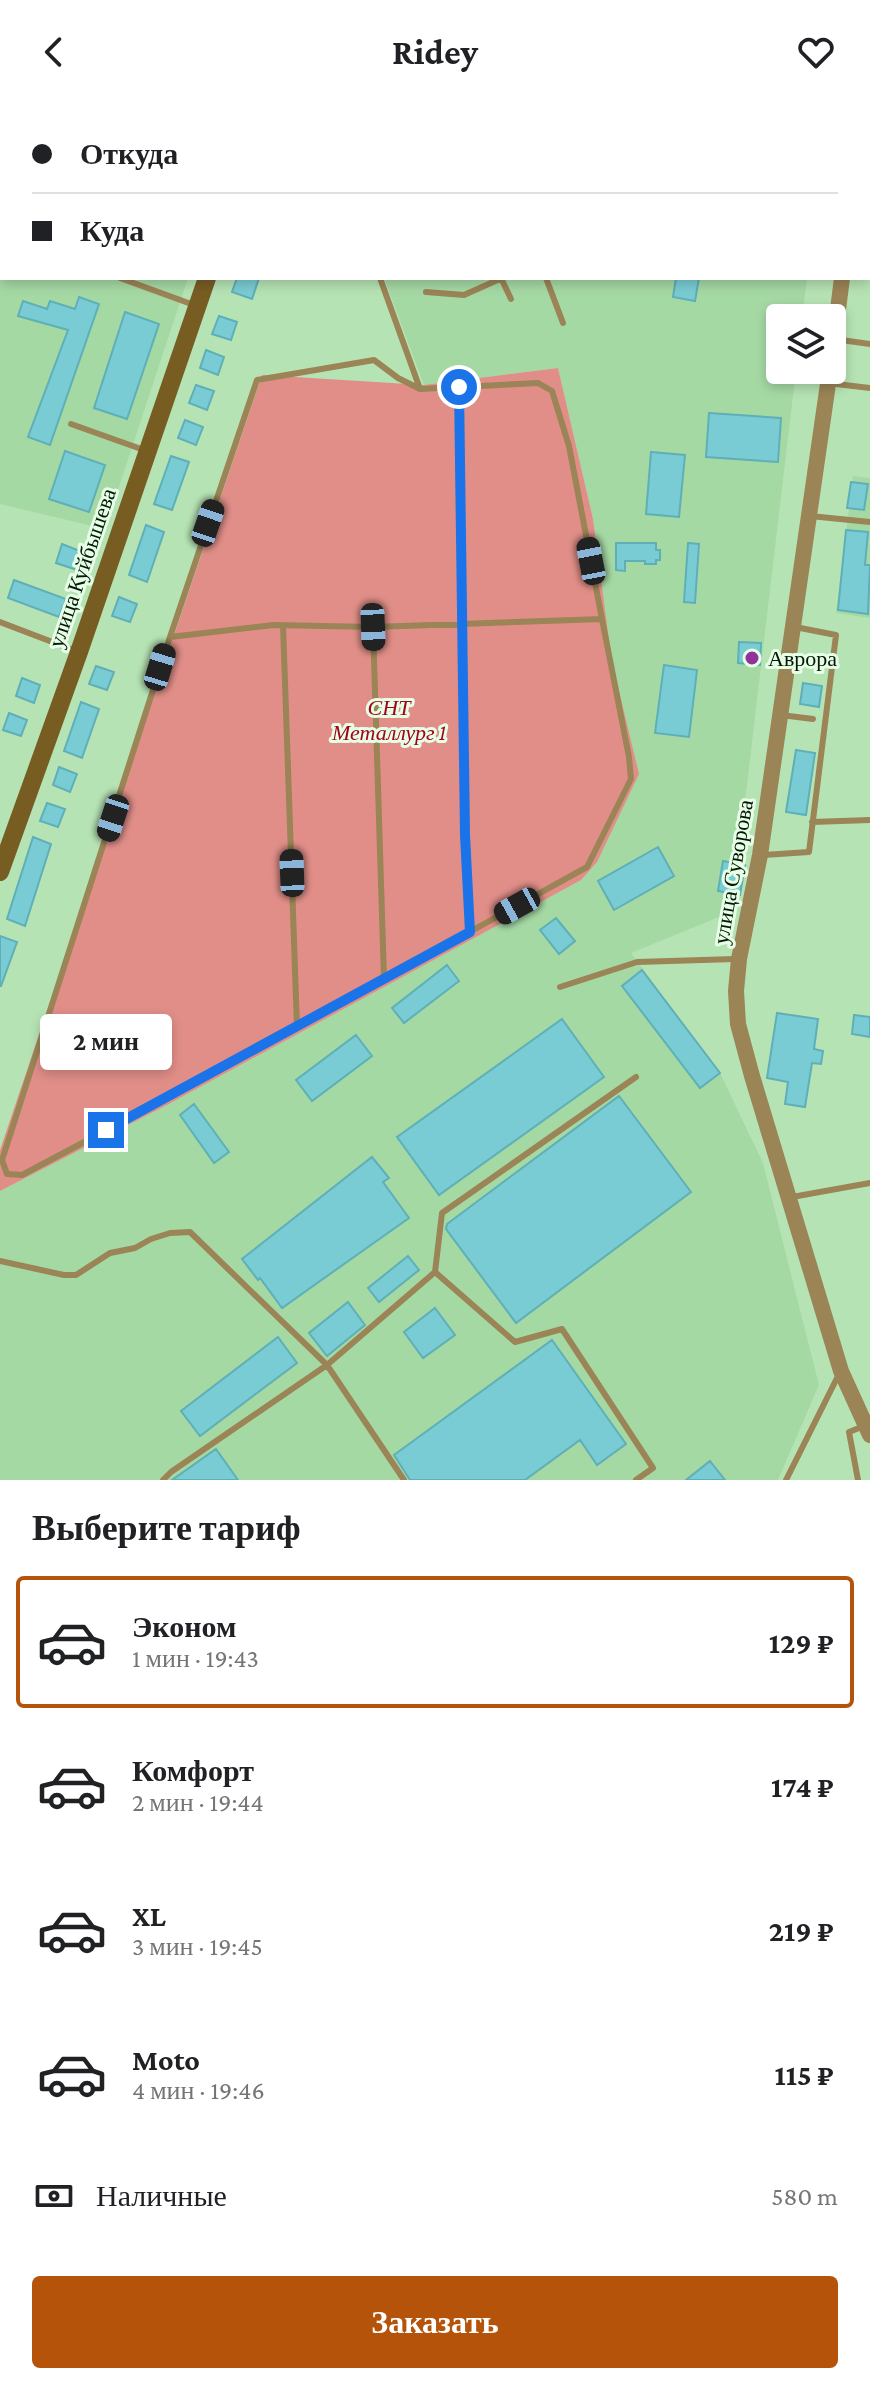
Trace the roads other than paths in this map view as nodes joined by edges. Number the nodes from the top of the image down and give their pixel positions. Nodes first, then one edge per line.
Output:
1 (125, 280) edge
2 (206, 280) edge
3 (381, 280) edge
4 (498, 280) edge
5 (503, 280) edge
6 (547, 280) edge
7 (842, 280) edge
8 (426, 292) dead end
9 (511, 299) dead end
10 (839, 304) edge
11 (197, 307) junction
12 (563, 323) dead end
13 (846, 341) edge
14 (870, 344) edge
15 (846, 381) edge
16 (828, 384) edge
17 (459, 387) junction
18 (870, 388) edge
19 (420, 389) junction
20 (71, 424) dead end
21 (148, 451) junction
22 (810, 516) junction
23 (870, 522) edge
24 (602, 619) junction
25 (0, 622) edge
26 (462, 624) junction
27 (283, 625) junction
28 (373, 627) junction
29 (793, 627) junction
30 (170, 637) junction
31 (79, 652) junction
32 (781, 715) junction
33 (813, 719) dead end
34 (870, 820) edge
35 (812, 822) junction
36 (760, 855) junction
37 (0, 872) edge
38 (470, 932) junction
39 (739, 959) junction
40 (384, 979) junction
41 (560, 987) dead end
42 (297, 1027) junction
43 (636, 1077) dead end
44 (870, 1183) edge
45 (788, 1198) junction
46 (0, 1261) edge
47 (435, 1272) junction
48 (327, 1365) junction
49 (841, 1371) junction
50 (868, 1428) edge
51 (163, 1480) edge
52 (404, 1480) edge
53 (636, 1480) edge
54 (786, 1480) edge
55 (858, 1480) edge

1 - 11 lane
2 - 11 main road, улица Куйбышева
3 - 19 lane
4 - 8 lane
5 - 9 lane
6 - 12 lane
7 - 10 street
11 - 21 main road, улица Куйбышева
13 - 14 lane
15 - 18 lane
16 - 22 street, улица Суворова
17 - 19 lane
17 - 24 lane
17 - 26 lane
19 - 30 lane
20 - 21 lane
21 - 31 main road, улица Куйбышева
22 - 23 lane
22 - 29 street, улица Суворова
24 - 26 lane
24 - 38 lane
25 - 31 lane
26 - 28 lane
26 - 38 lane
27 - 28 lane
27 - 30 lane
27 - 42 lane
28 - 40 lane
29 - 32 street, улица Суворова
29 - 35 lane
30 - 42 lane
31 - 37 main road, улица Куйбышева
32 - 33 lane
32 - 36 street, улица Суворова
34 - 35 lane
35 - 36 lane
36 - 39 street, улица Суворова
38 - 40 lane
39 - 41 lane
39 - 45 street, улица Суворова
40 - 42 lane
43 - 47 lane
44 - 45 lane
45 - 49 street, улица Суворова
46 - 48 lane
47 - 48 lane
47 - 53 lane
48 - 51 lane
48 - 52 lane
49 - 50 street, улица Суворова
49 - 54 lane
50 - 55 lane

